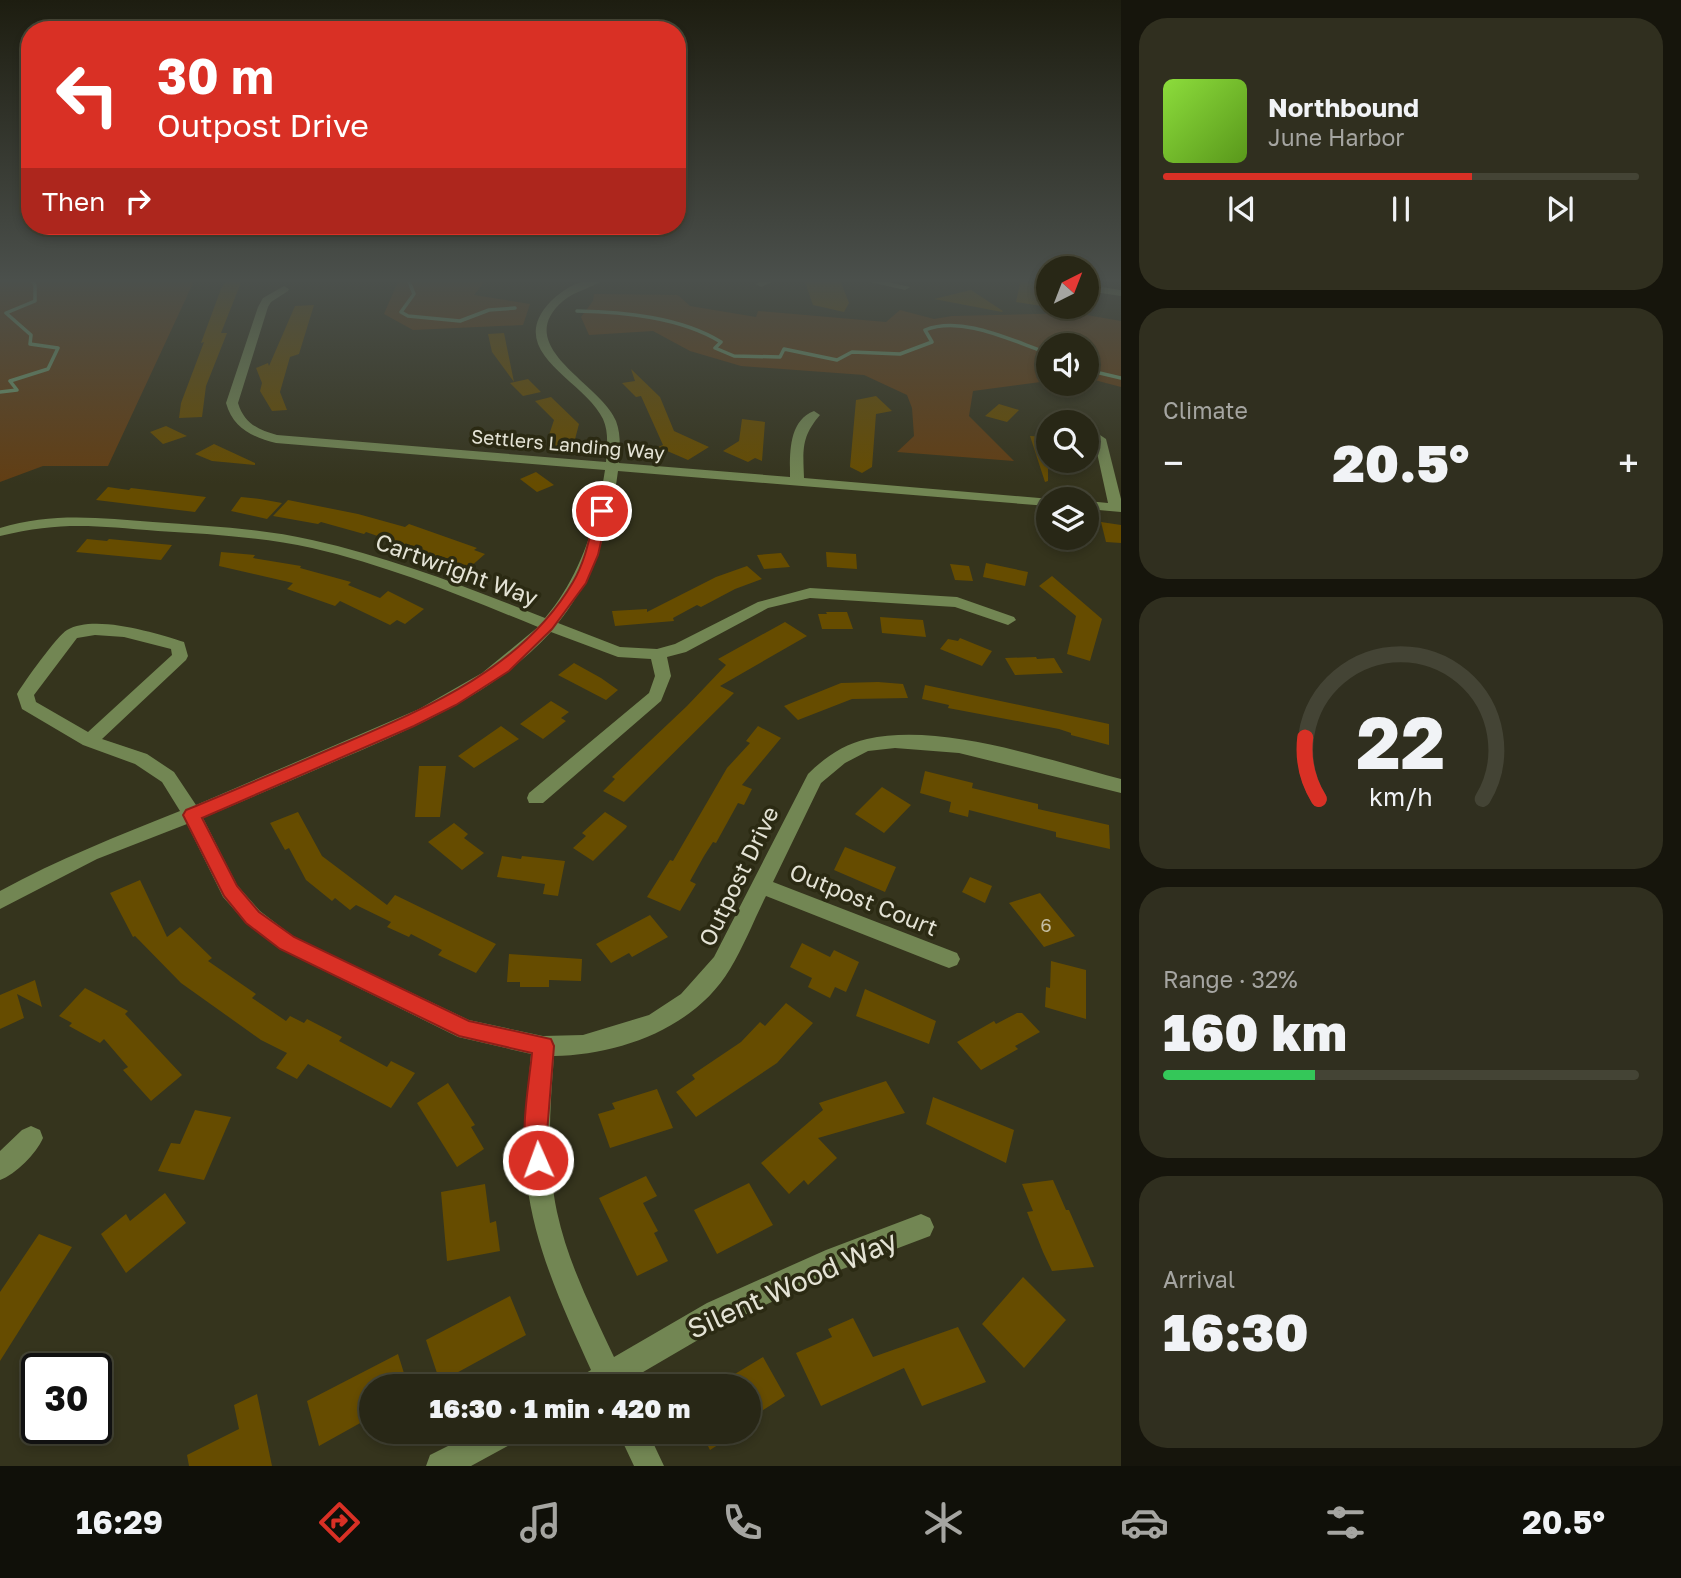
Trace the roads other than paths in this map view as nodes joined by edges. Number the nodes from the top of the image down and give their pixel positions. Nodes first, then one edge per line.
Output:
1 (250, 347) edge
2 (545, 347) edge
3 (814, 415) dead end
4 (1100, 439) dead end
5 (612, 467) junction
6 (797, 482) junction
7 (1036, 501) edge
8 (1099, 506) edge
9 (1119, 508) edge
10 (0, 533) edge
11 (1008, 620) dead end
12 (547, 626) junction
13 (657, 654) junction
14 (89, 741) junction
15 (1121, 786) edge
16 (536, 798) dead end
17 (192, 815) junction
18 (760, 885) junction
19 (0, 901) edge
20 (949, 959) dead end
21 (543, 1046) junction
22 (31, 1138) dead end
23 (0, 1168) edge
24 (922, 1227) dead end
25 (601, 1374) edge
26 (619, 1374) edge
27 (482, 1444) edge
28 (639, 1444) edge
29 (441, 1466) edge
30 (649, 1466) edge

1 - 5 street, Settlers Landing Way
2 - 5 street
3 - 6 street
4 - 9 street
5 - 6 street, Settlers Landing Way
5 - 12 street
6 - 7 street, Settlers Landing Way
8 - 9 street
10 - 12 street, Cartwright Way
11 - 13 street, Cartwright Way
12 - 13 street, Cartwright Way
12 - 17 street
13 - 16 street
14 - 14 street, Outpost Drive
14 - 17 street, Outpost Drive
15 - 18 street, Outpost Drive
17 - 19 street
17 - 21 street, Outpost Drive
18 - 20 street, Outpost Court
18 - 21 street, Outpost Drive
21 - 25 street
22 - 23 street
24 - 26 street, Silent Wood Way
27 - 29 street
28 - 30 street

